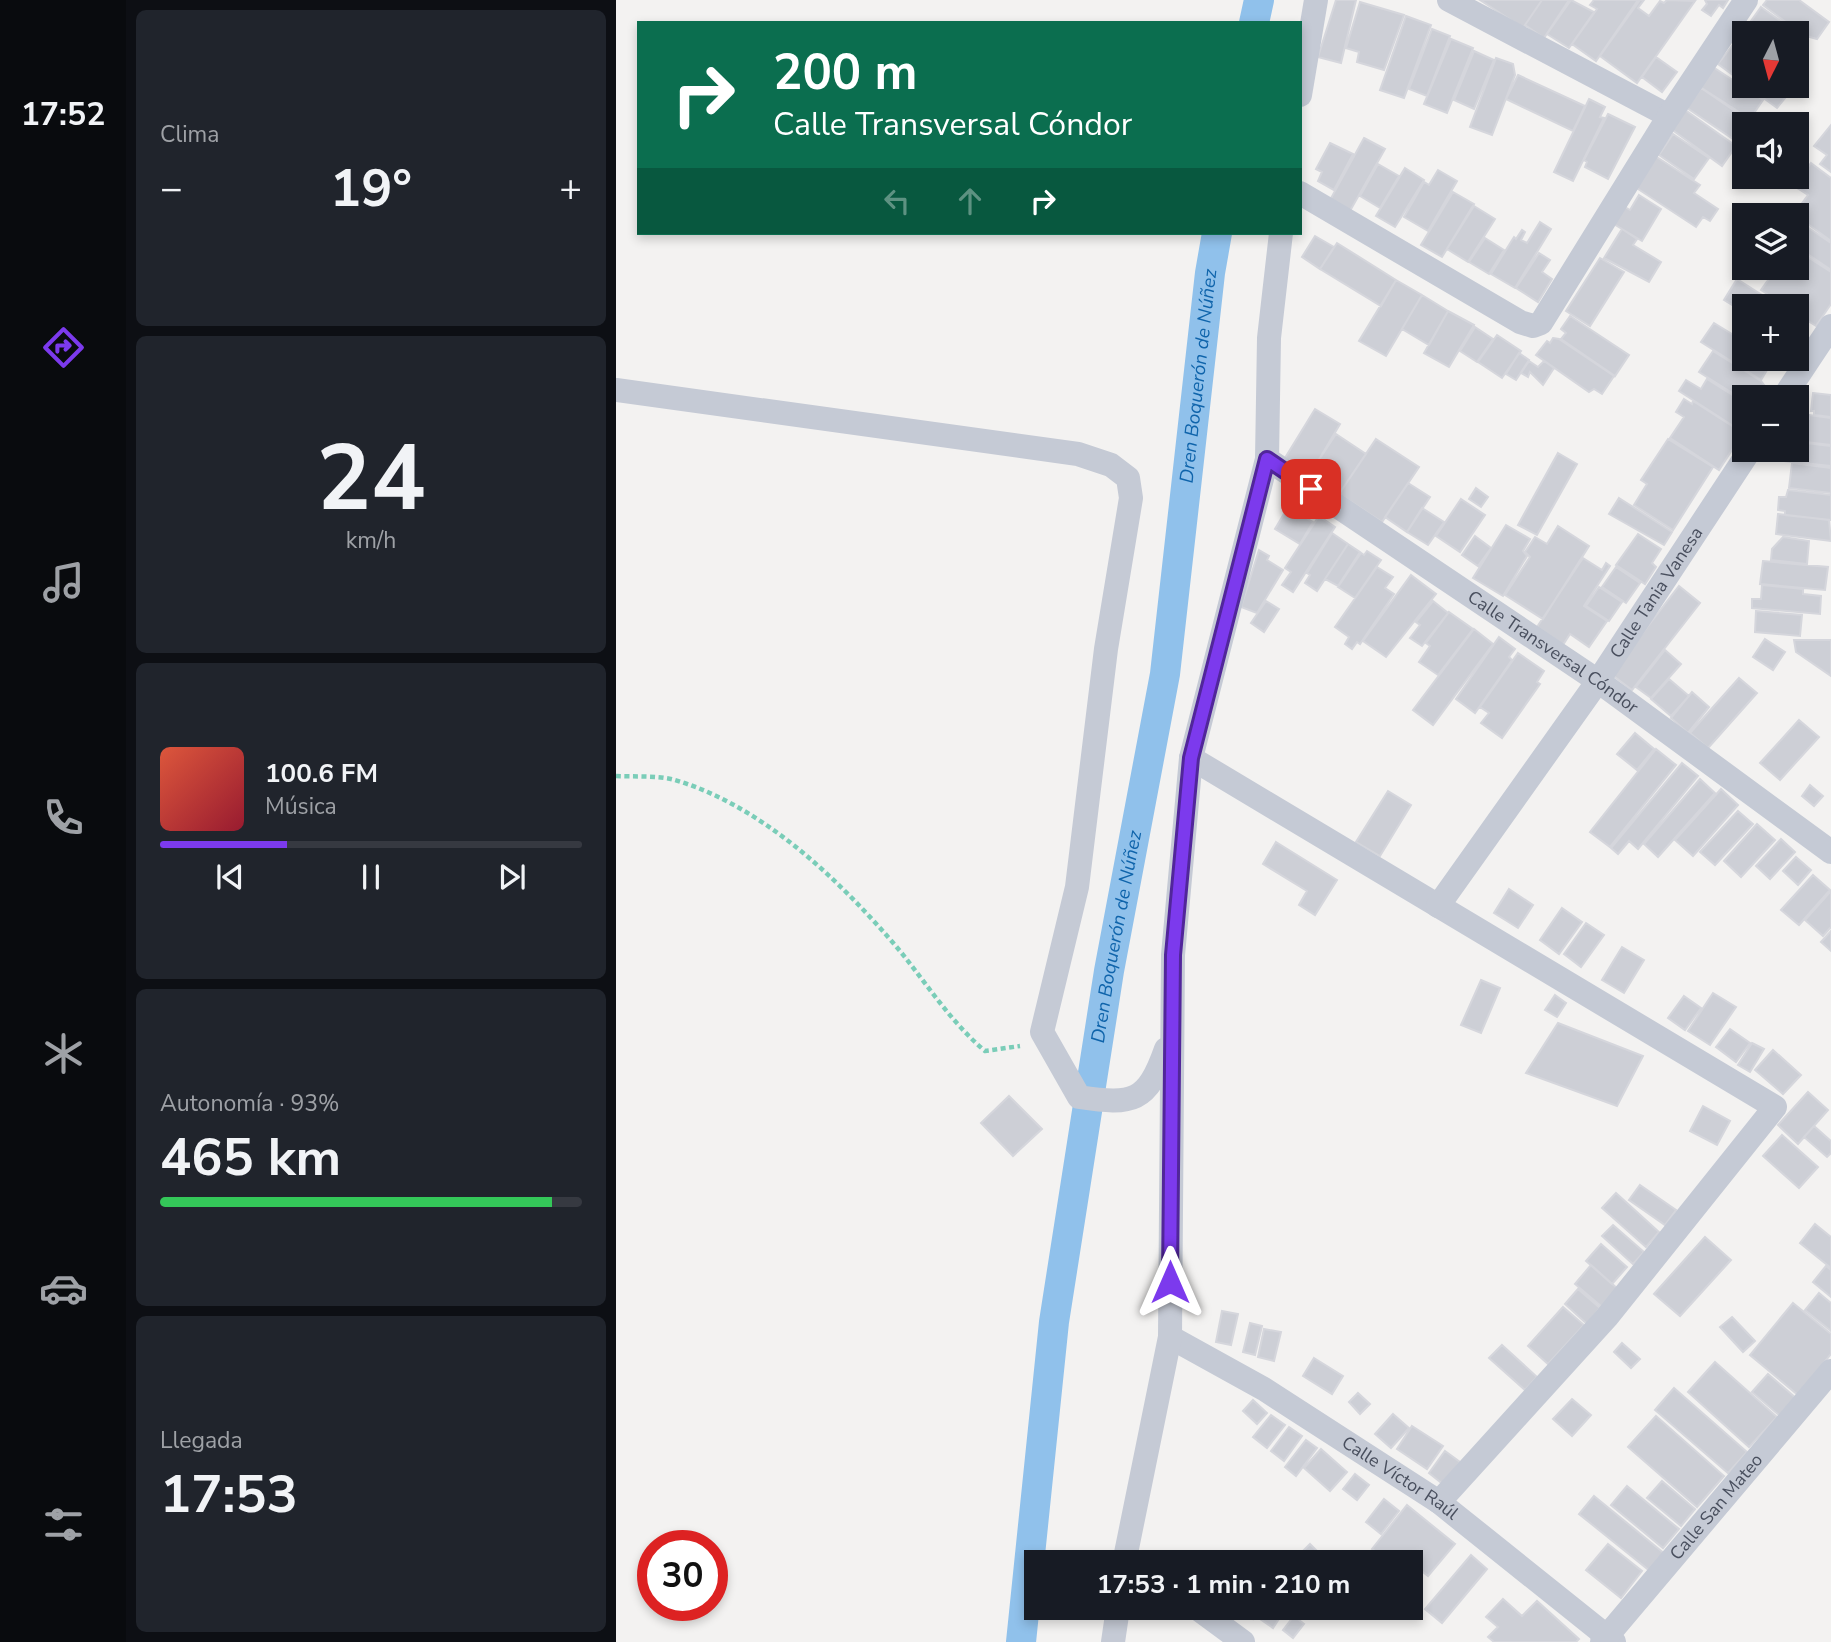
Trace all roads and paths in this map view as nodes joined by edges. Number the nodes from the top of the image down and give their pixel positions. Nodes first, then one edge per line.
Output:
1 (1316, 0) edge
2 (1449, 0) edge
3 (1746, 0) edge
4 (1302, 83) edge
5 (1669, 116) junction
6 (1302, 194) edge
7 (1281, 235) edge
8 (1831, 326) edge
9 (1792, 385) edge
10 (616, 390) edge
11 (1267, 459) junction
12 (1742, 462) edge
13 (1598, 681) junction
14 (1191, 758) junction
15 (616, 776) edge
16 (1831, 852) edge
17 (1438, 906) junction
18 (1042, 1032) junction
19 (1172, 1033) junction
20 (1170, 1337) junction
21 (1831, 1371) edge
22 (1439, 1502) junction
23 (1130, 1550) edge
24 (1116, 1620) edge
25 (1213, 1620) edge
26 (1607, 1640) edge
27 (1113, 1642) edge
28 (1243, 1642) edge

1 - 4 street
2 - 5 street
3 - 5 street
5 - 6 street
7 - 11 street
8 - 9 street
10 - 18 street
11 - 13 street, Calle Transversal Cóndor
11 - 14 street
12 - 13 street, Calle Tania Vanesa
13 - 16 street, Calle Transversal Cóndor
13 - 17 street, Calle Tania Vanesa
14 - 17 street
14 - 19 street
15 - 18 path
17 - 22 street
18 - 19 street
19 - 20 street
20 - 22 street, Calle Víctor Raúl
20 - 23 street
21 - 26 street, Calle San Mateo
22 - 26 street, Calle Víctor Raúl
24 - 27 street
25 - 28 street

